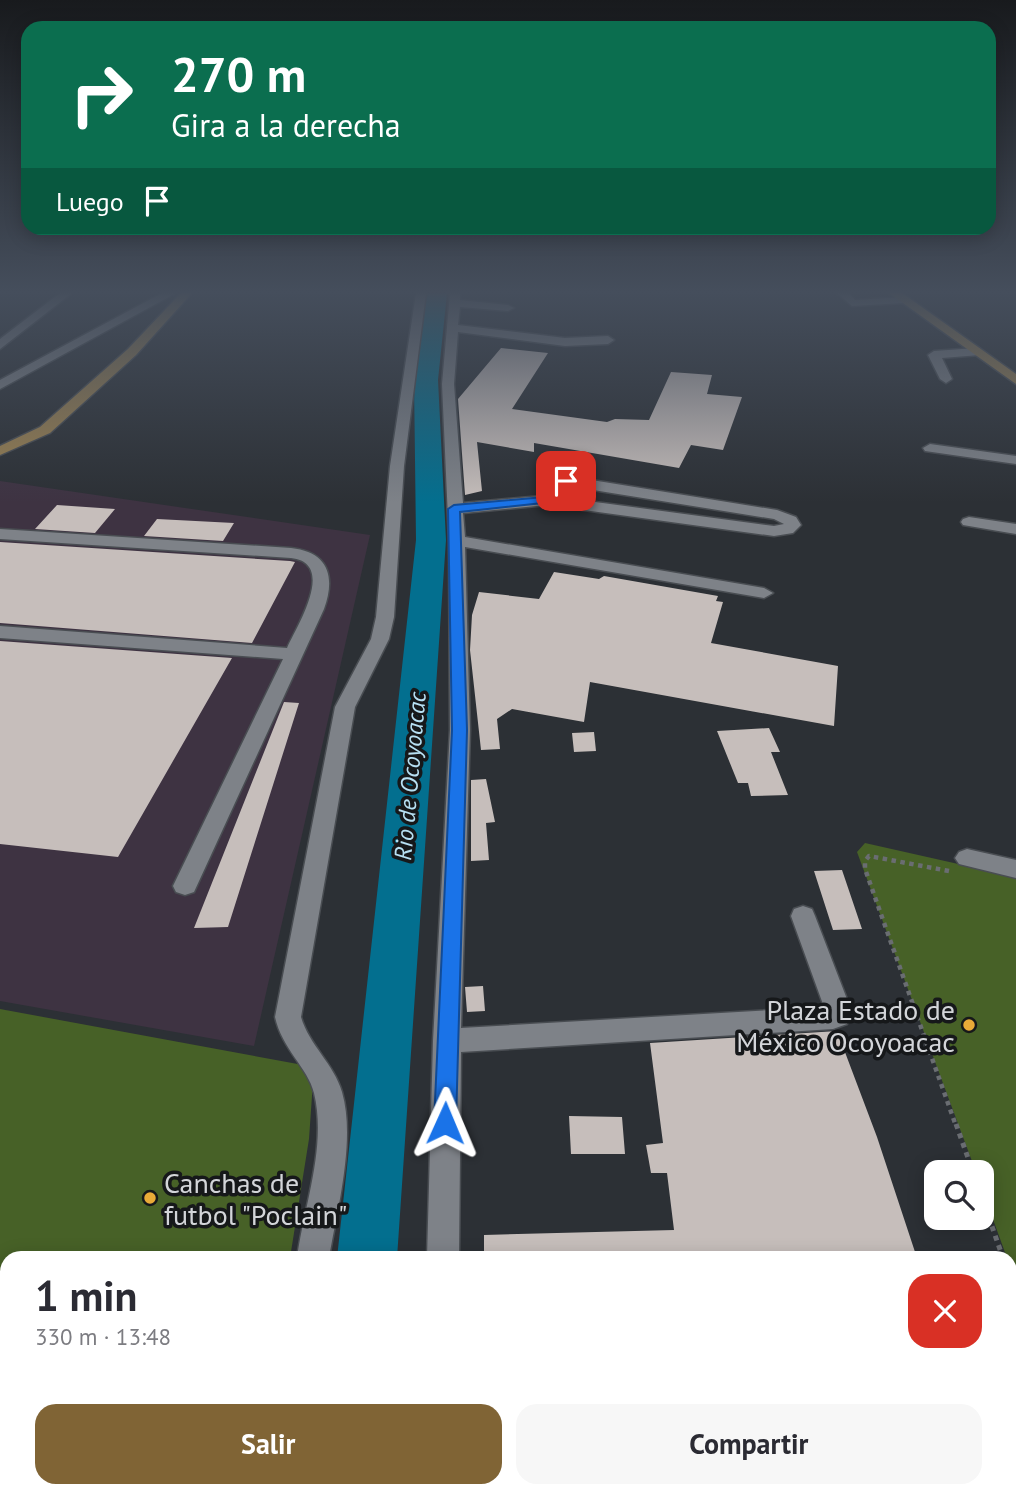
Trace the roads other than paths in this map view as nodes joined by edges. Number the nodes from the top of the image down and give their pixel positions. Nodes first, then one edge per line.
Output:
1 (41, 363) edge
2 (120, 363) edge
3 (411, 363) edge
4 (450, 363) edge
5 (938, 363) edge
6 (992, 363) edge
7 (946, 379) dead end
8 (1016, 380) edge
9 (0, 385) edge
10 (930, 448) dead end
11 (0, 451) edge
12 (1016, 460) edge
13 (547, 500) junction
14 (454, 509) junction
15 (969, 522) dead end
16 (1016, 529) edge
17 (0, 534) edge
18 (457, 541) junction
19 (764, 593) dead end
20 (0, 632) edge
21 (295, 654) junction
22 (959, 865) road end
23 (1016, 869) edge
24 (185, 886) dead end
25 (803, 916) dead end
26 (447, 1041) junction
27 (314, 1251) edge
28 (443, 1251) edge

1 - 9 street
2 - 11 main road
3 - 27 street
4 - 14 street
5 - 7 street
6 - 8 main road
10 - 12 street
13 - 13 street
13 - 14 street
14 - 18 street
15 - 16 street
17 - 21 street
18 - 19 street
18 - 26 street
20 - 21 street
21 - 24 street
22 - 23 street
25 - 26 street
26 - 28 street

